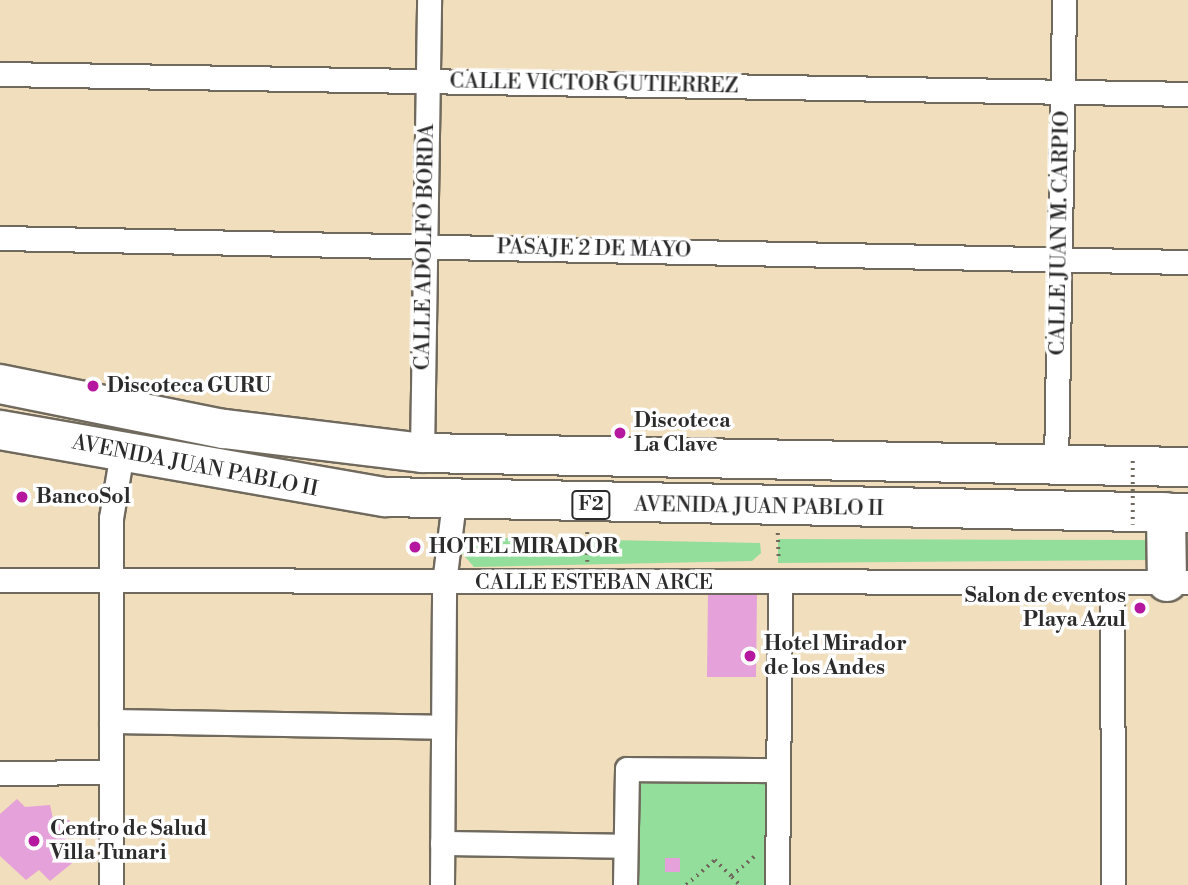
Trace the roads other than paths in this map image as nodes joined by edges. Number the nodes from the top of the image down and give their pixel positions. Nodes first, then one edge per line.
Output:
1 (429, 0) edge
2 (1064, 0) edge
3 (0, 74) edge
4 (428, 81) junction
5 (1062, 92) junction
6 (1188, 94) edge
7 (0, 238) edge
8 (425, 246) junction
9 (1059, 260) junction
10 (1188, 262) edge
11 (0, 384) edge
12 (0, 430) edge
13 (122, 452) junction
14 (422, 453) junction
15 (1056, 465) junction
16 (1188, 467) edge
17 (454, 500) junction
18 (1162, 517) edge
19 (0, 580) edge
20 (111, 580) junction
21 (1177, 582) edge
22 (444, 583) junction
23 (780, 583) junction
24 (1112, 583) junction
25 (111, 721) junction
26 (443, 727) junction
27 (777, 770) junction
28 (111, 772) junction
29 (0, 773) edge
30 (442, 843) junction
31 (625, 846) junction
32 (111, 885) edge
33 (442, 885) edge
34 (625, 885) edge
35 (777, 885) edge
36 (1113, 885) edge

1 - 4 street, CALLE ADOLFO BORDA
2 - 5 street, CALLE JUAN M. CARPIO
3 - 4 street, CALLE VICTOR GUTIERREZ
4 - 5 street, CALLE VICTOR GUTIERREZ
4 - 8 street, CALLE ADOLFO BORDA
5 - 6 street, CALLE VICTOR GUTIERREZ
5 - 9 street, CALLE JUAN M. CARPIO
7 - 8 street, PASAJE 2 DE MAYO
8 - 9 street, PASAJE 2 DE MAYO
8 - 14 street, CALLE ADOLFO BORDA
9 - 10 street, PASAJE 2 DE MAYO
9 - 15 street, CALLE JUAN M. CARPIO
11 - 14 highway, AVENIDA JUAN PABLO II / F2
12 - 13 highway, AVENIDA JUAN PABLO II / F2
13 - 17 highway, AVENIDA JUAN PABLO II / F2
13 - 20 street
14 - 15 highway, AVENIDA JUAN PABLO II / F2
15 - 16 highway, AVENIDA JUAN PABLO II / F2
17 - 18 highway, AVENIDA JUAN PABLO II / F2
17 - 22 street
18 - 21 highway
19 - 20 street, CALLE ESTEBAN ARCE
20 - 22 street, CALLE ESTEBAN ARCE
20 - 25 street
21 - 24 street, CALLE ESTEBAN ARCE
22 - 23 street, CALLE ESTEBAN ARCE
22 - 26 street
23 - 24 street, CALLE ESTEBAN ARCE
23 - 27 street
24 - 36 street
25 - 26 street
25 - 28 street
26 - 30 street
27 - 31 street
27 - 35 street
28 - 29 street
28 - 32 street
30 - 31 street
30 - 33 street
31 - 34 street

